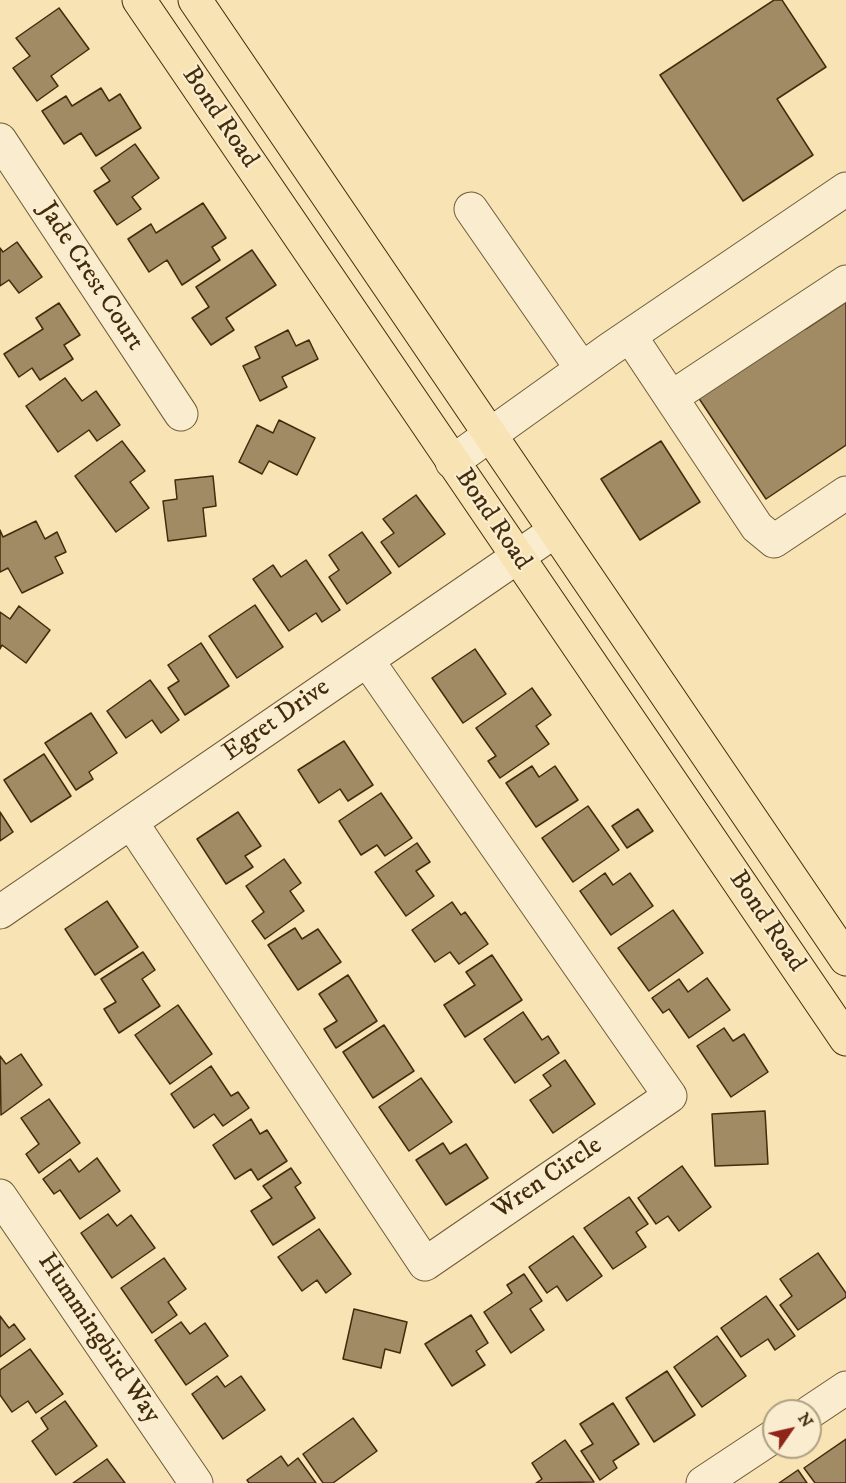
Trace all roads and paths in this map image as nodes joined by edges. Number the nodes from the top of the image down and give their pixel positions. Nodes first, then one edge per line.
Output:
1 (140, 0) edge
2 (195, 0) edge
3 (0, 140) edge
4 (846, 189) edge
5 (471, 209) dead end
6 (846, 282) edge
7 (630, 336) junction
8 (582, 369) junction
9 (672, 397) junction
10 (181, 414) dead end
11 (490, 435) junction
12 (452, 462) junction
13 (846, 493) edge
14 (555, 531) junction
15 (518, 559) junction
16 (367, 660) junction
17 (131, 822) junction
18 (0, 912) edge
19 (846, 959) edge
20 (846, 1039) edge
21 (0, 1196) edge
22 (846, 1388) edge
23 (822, 1404) edge
24 (762, 1444) edge
25 (196, 1483) edge
26 (703, 1483) edge

1 - 12 main road, Bond Road
2 - 11 main road, Bond Road
3 - 10 street, Jade Crest Court
4 - 7 street
5 - 8 street
6 - 9 street
7 - 8 street
7 - 9 street
8 - 11 street
9 - 13 street
11 - 12 street
11 - 14 main road, Bond Road
12 - 15 main road, Bond Road
14 - 15 street, Egret Drive
14 - 19 main road, Bond Road
15 - 16 street, Egret Drive
15 - 20 main road, Bond Road
16 - 17 street, Egret Drive
16 - 17 street, Wren Circle
17 - 18 street, Egret Drive
21 - 25 street, Hummingbird Way
22 - 23 street
24 - 26 street

